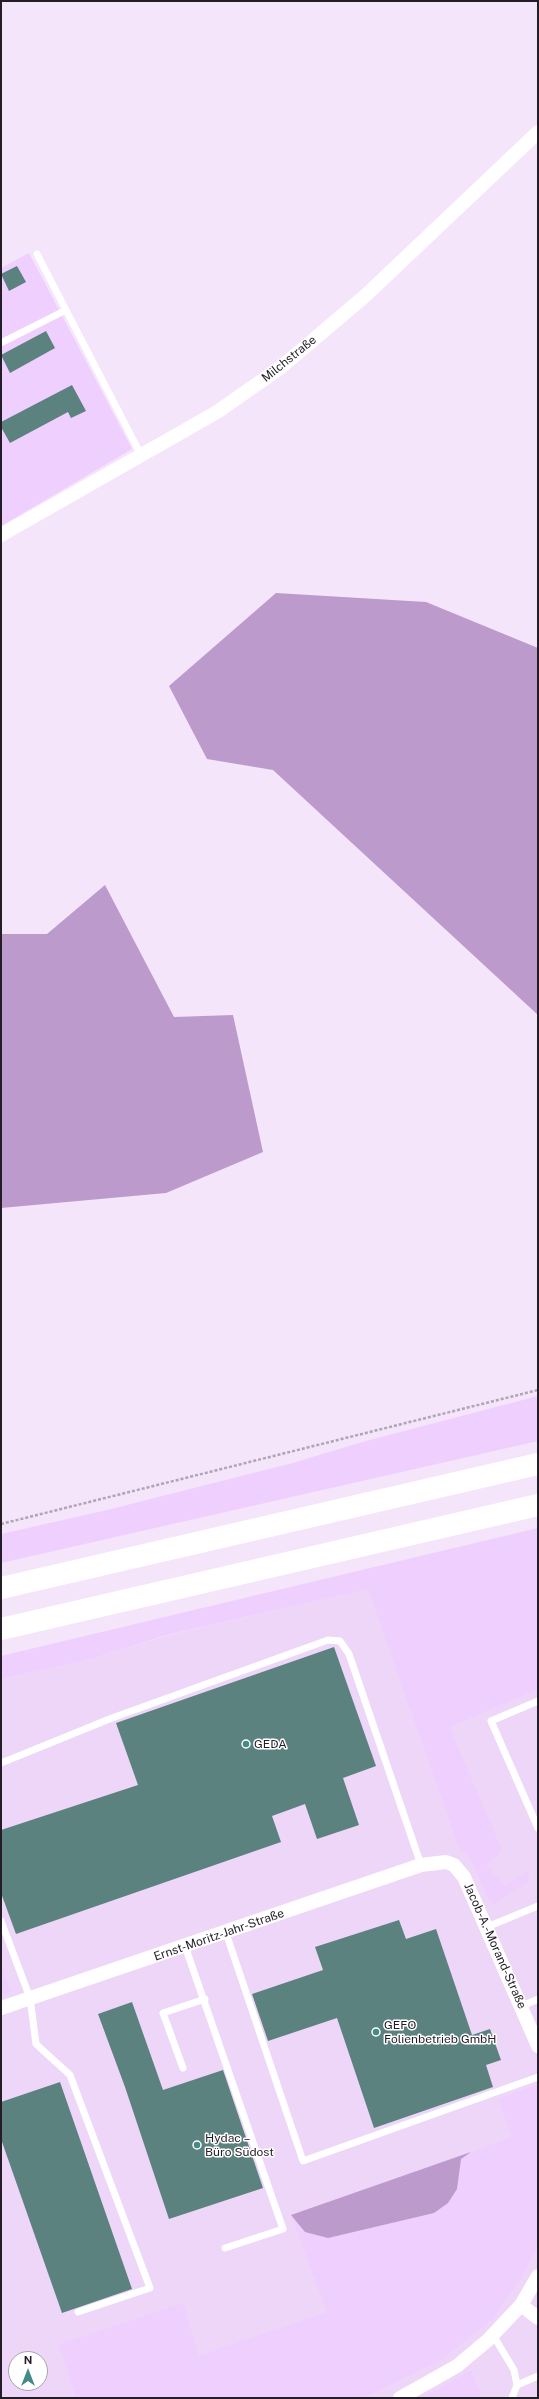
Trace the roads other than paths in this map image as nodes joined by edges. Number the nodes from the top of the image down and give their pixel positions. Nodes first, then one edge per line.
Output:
1 (538, 132) edge
2 (37, 254) dead end
3 (66, 310) junction
4 (1, 343) edge
5 (141, 455) junction
6 (1, 535) edge
7 (538, 1464) edge
8 (538, 1505) edge
9 (1, 1588) edge
10 (1, 1630) edge
11 (538, 1701) edge
12 (1, 1763) edge
13 (538, 1828) edge
14 (438, 1862) joint
15 (422, 1865) junction
16 (538, 1906) edge
17 (1, 1920) edge
18 (487, 1927) junction
19 (226, 1933) junction
20 (185, 1946) junction
21 (30, 1998) junction
22 (205, 1999) junction
23 (538, 1999) edge
24 (522, 2006) junction
25 (1, 2008) edge
26 (538, 2046) edge
27 (183, 2068) dead end
28 (538, 2077) edge
29 (225, 2248) dead end
30 (538, 2276) edge
31 (521, 2305) junction
32 (78, 2312) dead end
33 (538, 2318) edge
34 (493, 2336) junction
35 (538, 2376) edge
36 (517, 2385) junction
37 (400, 2398) edge
38 (512, 2398) edge

1 - 5 street, Milchstraße
2 - 3 lane
3 - 4 lane
3 - 5 lane
5 - 6 street, Milchstraße
7 - 9 highway
8 - 10 highway
11 - 13 lane
12 - 15 lane
14 - 15 street, Ernst-Moritz-Jahr-Straße
14 - 18 street, Jacob-A.-Morand-Straße
15 - 19 street, Ernst-Moritz-Jahr-Straße
16 - 18 lane
17 - 21 lane
18 - 24 street, Jacob-A.-Morand-Straße
19 - 20 street, Ernst-Moritz-Jahr-Straße
19 - 28 lane
20 - 21 street, Ernst-Moritz-Jahr-Straße
20 - 22 lane
21 - 25 street, Ernst-Moritz-Jahr-Straße
21 - 32 lane
22 - 27 lane
22 - 29 lane
23 - 24 lane
24 - 26 street, Jacob-A.-Morand-Straße
30 - 31 street
31 - 33 street
31 - 34 street
34 - 36 lane
34 - 37 street
35 - 36 lane
36 - 38 lane

